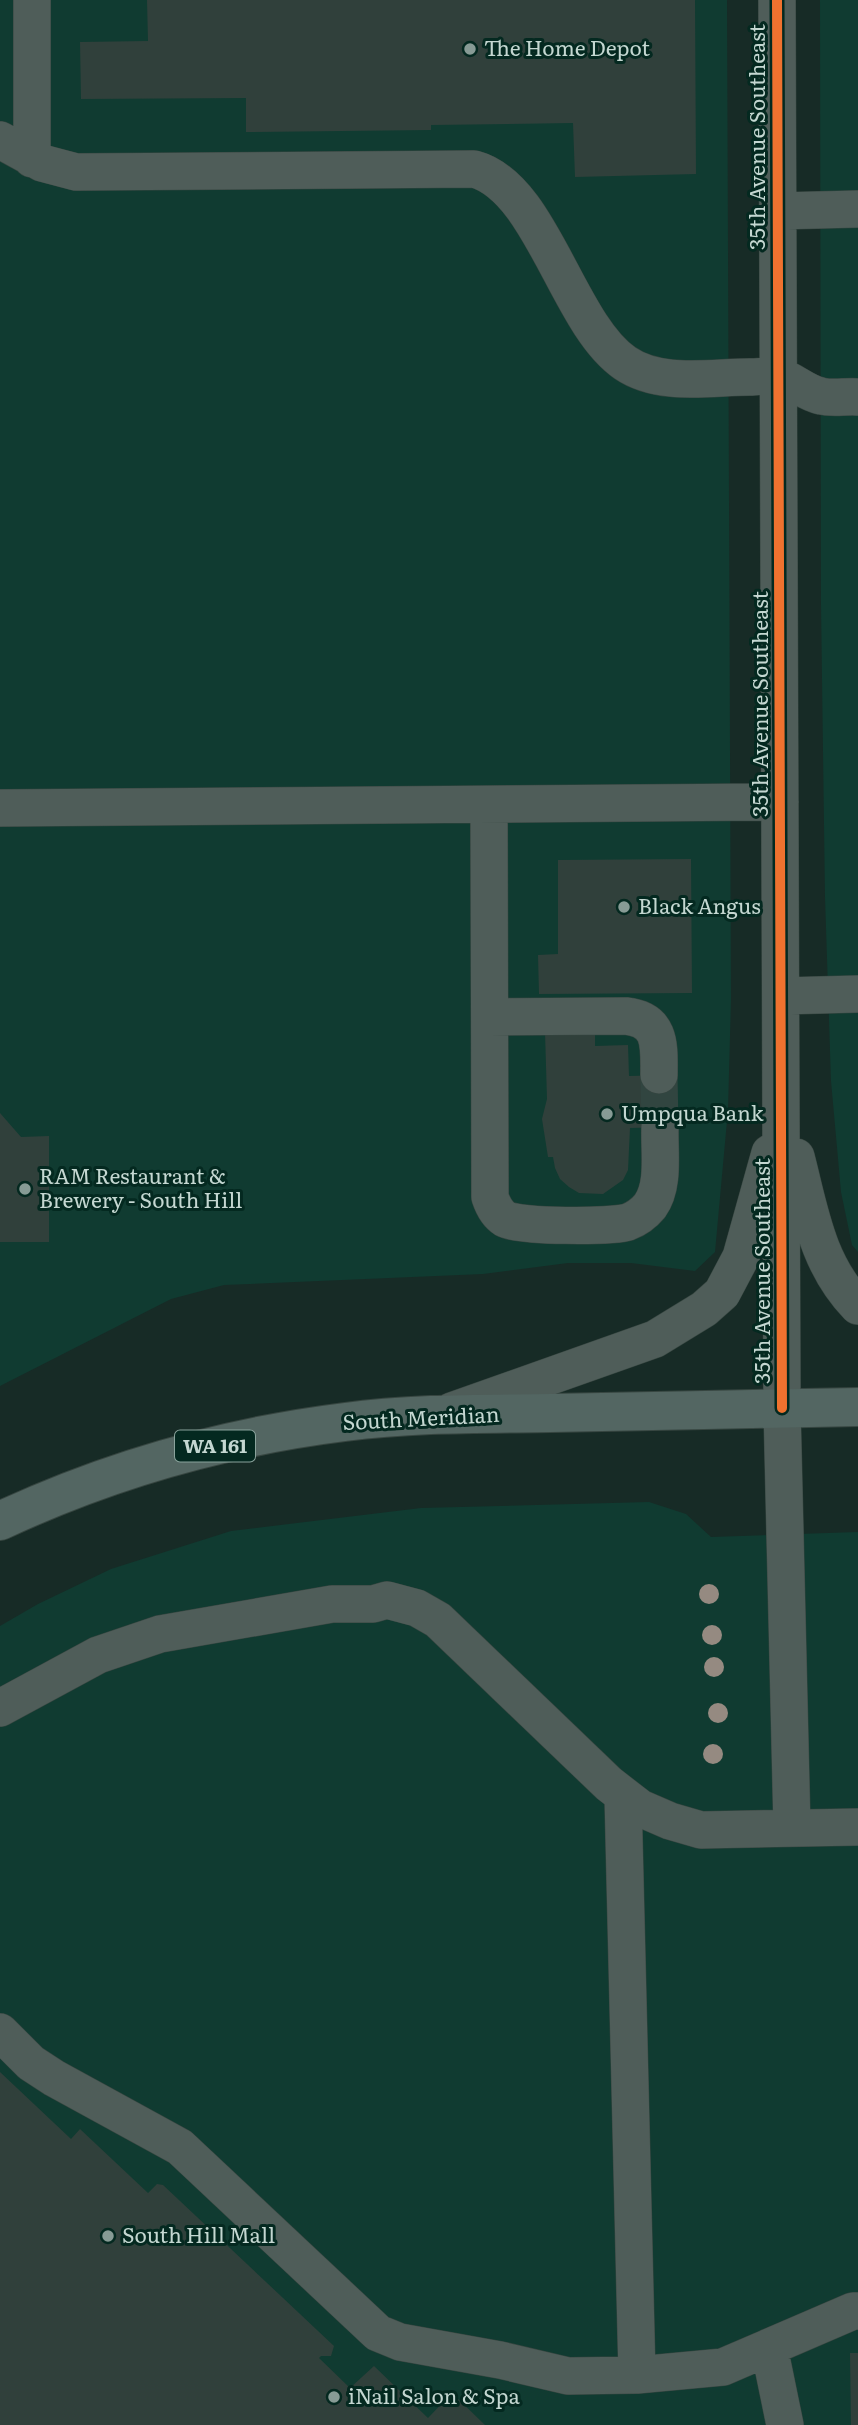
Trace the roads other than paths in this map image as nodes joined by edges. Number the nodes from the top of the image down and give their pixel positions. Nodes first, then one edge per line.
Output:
1 (32, 0) edge
2 (776, 0) edge
3 (0, 140) edge
4 (32, 159) junction
5 (858, 209) edge
6 (778, 211) junction
7 (779, 376) junction
8 (858, 397) edge
9 (780, 802) junction
10 (489, 804) junction
11 (0, 808) edge
12 (858, 994) edge
13 (781, 996) junction
14 (490, 1017) junction
15 (659, 1075) tunnel mouth
16 (783, 1105) junction
17 (660, 1127) tunnel mouth
18 (858, 1306) edge
19 (858, 1407) edge
20 (782, 1408) junction
21 (441, 1415) junction
22 (0, 1521) edge
23 (0, 1708) edge
24 (623, 1796) junction
25 (858, 1827) edge
26 (792, 1828) junction
27 (0, 2032) edge
28 (858, 2311) edge
29 (769, 2347) junction
30 (637, 2375) junction
31 (785, 2425) edge

1 - 4 street
2 - 6 street, 35th Avenue Southeast
3 - 4 street
4 - 7 street
5 - 6 street
6 - 7 street, 35th Avenue Southeast
7 - 8 street
7 - 9 street, 35th Avenue Southeast
9 - 10 street
9 - 13 street, 35th Avenue Southeast
10 - 11 street
10 - 14 street
12 - 13 street
13 - 16 street, 35th Avenue Southeast
14 - 15 street
14 - 17 street
16 - 18 street
16 - 20 street, 35th Avenue Southeast
16 - 21 street
19 - 20 main road, South Meridian / WA 161
20 - 21 main road, South Meridian / WA 161
20 - 26 street, 35th Avenue Southeast
21 - 22 main road, South Meridian / WA 161
23 - 24 street
24 - 26 street
24 - 30 street
25 - 26 street
27 - 30 street
28 - 29 street
29 - 30 street
29 - 31 street

